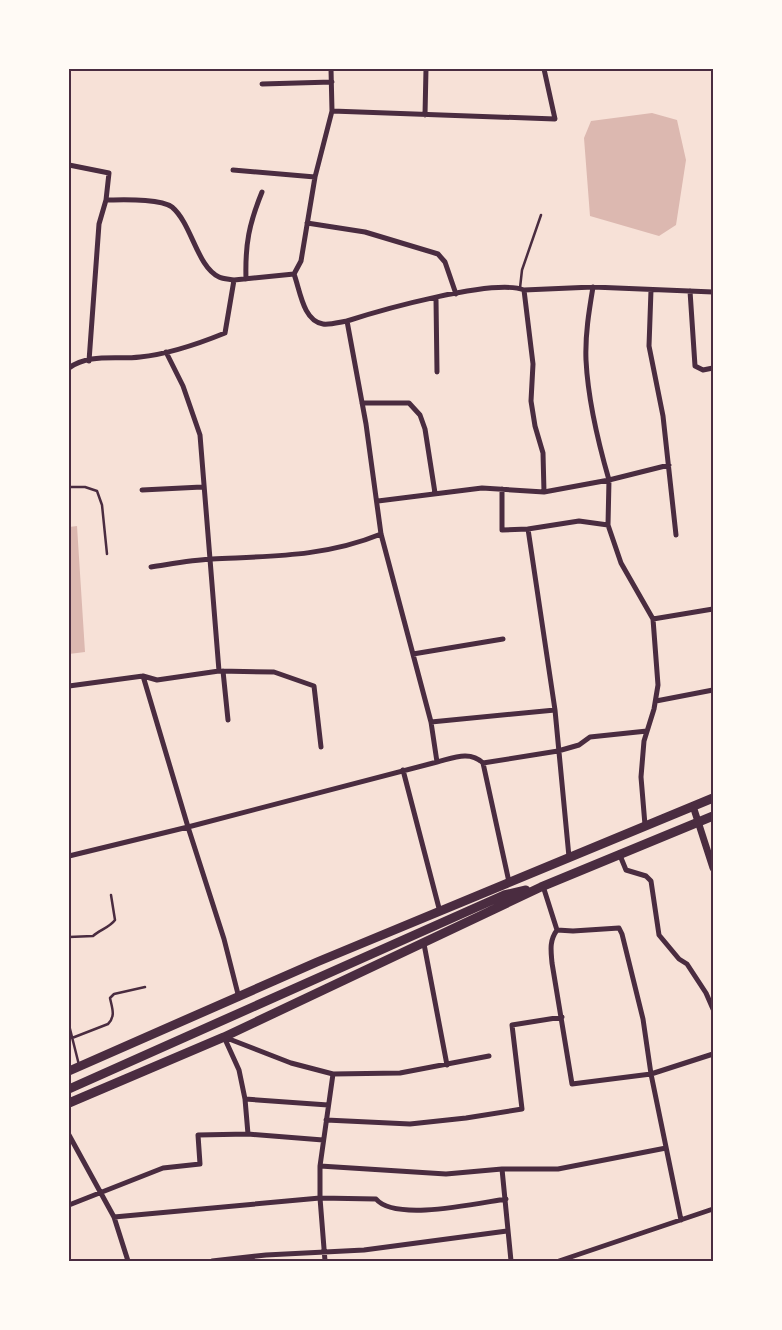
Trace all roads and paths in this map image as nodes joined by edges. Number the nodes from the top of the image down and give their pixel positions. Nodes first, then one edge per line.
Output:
1 (331, 69) edge
2 (426, 69) edge
3 (544, 69) edge
4 (332, 82) junction
5 (262, 84) dead end
6 (332, 110) junction
7 (425, 115) junction
8 (69, 165) edge
9 (233, 170) dead end
10 (315, 177) junction
11 (262, 192) dead end
12 (106, 200) junction
13 (541, 215) dead end
14 (307, 223) junction
15 (294, 274) junction
16 (246, 279) junction
17 (234, 280) junction
18 (593, 287) junction
19 (522, 289) junction
20 (650, 290) junction
21 (690, 292) junction
22 (713, 292) edge
23 (456, 294) junction
24 (436, 298) junction
25 (347, 321) junction
26 (166, 352) junction
27 (89, 361) junction
28 (69, 368) edge
29 (713, 368) edge
30 (437, 372) dead end
31 (362, 404) junction
32 (669, 465) junction
33 (609, 480) junction
34 (69, 487) edge
35 (202, 487) junction
36 (502, 489) junction
37 (142, 490) dead end
38 (544, 492) junction
39 (435, 494) junction
40 (378, 501) junction
41 (608, 525) junction
42 (528, 529) junction
43 (381, 534) junction
44 (676, 535) dead end
45 (107, 554) dead end
46 (208, 559) junction
47 (151, 566) dead end
48 (713, 610) edge
49 (653, 619) junction
50 (503, 639) dead end
51 (413, 654) junction
52 (221, 671) junction
53 (144, 676) junction
54 (69, 686) edge
55 (713, 690) edge
56 (656, 700) junction
57 (556, 710) junction
58 (228, 720) dead end
59 (431, 722) junction
60 (647, 731) junction
61 (321, 748) dead end
62 (558, 751) junction
63 (437, 762) junction
64 (483, 764) junction
65 (403, 770) junction
66 (713, 798) edge
67 (693, 806) junction
68 (713, 816) edge
69 (698, 821) junction
70 (645, 825) junction
71 (188, 827) junction
72 (619, 853) junction
73 (69, 856) edge
74 (569, 857) junction
75 (713, 868) edge
76 (509, 882) junction
77 (542, 887) junction
78 (111, 895) dead end
79 (440, 912) junction
80 (557, 930) junction
81 (69, 937) edge
82 (424, 944) junction
83 (145, 987) dead end
84 (239, 998) junction
85 (713, 1009) edge
86 (562, 1017) junction
87 (69, 1025) edge
88 (224, 1037) junction
89 (72, 1038) junction
90 (713, 1054) edge
91 (489, 1056) dead end
92 (447, 1065) junction
93 (79, 1067) junction
94 (69, 1071) edge
95 (332, 1074) junction
96 (651, 1074) junction
97 (69, 1089) edge
98 (245, 1099) junction
99 (69, 1104) edge
100 (328, 1105) junction
101 (326, 1120) junction
102 (248, 1134) junction
103 (69, 1135) edge
104 (323, 1140) junction
105 (666, 1148) junction
106 (320, 1166) junction
107 (502, 1168) junction
108 (100, 1193) junction
109 (320, 1198) junction
110 (506, 1199) junction
111 (69, 1205) edge
112 (713, 1210) edge
113 (114, 1217) junction
114 (681, 1220) junction
115 (507, 1231) junction
116 (325, 1252) junction
117 (128, 1261) edge
118 (212, 1261) edge
119 (325, 1261) edge
120 (511, 1261) edge
121 (559, 1261) edge

1 - 4 street
2 - 7 street
3 - 7 street
4 - 5 street
4 - 6 street
6 - 7 street
6 - 10 street
8 - 12 street
9 - 10 street
10 - 14 street
11 - 16 street
12 - 17 street
12 - 27 street
13 - 19 lane
14 - 15 street
14 - 23 street
15 - 16 street
15 - 25 street
16 - 17 street
17 - 26 street
18 - 19 street
18 - 20 street
18 - 33 street
19 - 23 street
19 - 38 street
20 - 21 street
20 - 32 street
21 - 22 street
21 - 29 street
23 - 24 street
24 - 25 street
24 - 30 street
25 - 31 street
26 - 27 street
26 - 35 street
27 - 28 street
31 - 39 street
31 - 40 street
32 - 33 street
32 - 44 street
33 - 38 street
33 - 41 street
34 - 45 lane
35 - 37 street
35 - 46 street
36 - 38 street
36 - 39 street
36 - 42 street
39 - 40 street
40 - 43 street
41 - 42 street
41 - 49 street
42 - 57 street
43 - 46 street
43 - 51 street
46 - 47 street
46 - 52 street
48 - 49 street
49 - 56 street
50 - 51 street
51 - 59 street
52 - 53 street
52 - 58 street
52 - 61 street
53 - 54 street
53 - 71 street
55 - 56 street
56 - 60 street
57 - 59 street
57 - 62 street
59 - 63 street
60 - 62 street
60 - 70 street
62 - 64 street
62 - 74 street
63 - 64 street
63 - 65 street
64 - 76 street
65 - 71 street
65 - 79 street
66 - 67 main road
67 - 69 street
67 - 70 main road
68 - 69 main road
69 - 72 main road
69 - 75 street
70 - 74 main road
71 - 73 street
71 - 84 street
72 - 77 main road
72 - 85 street
74 - 76 main road
76 - 79 main road
77 - 80 street
77 - 82 main road
77 - 97 main road
78 - 81 lane
79 - 84 main road
80 - 86 street
80 - 96 street
82 - 88 main road
82 - 92 street
83 - 89 lane
84 - 93 main road
86 - 96 street
86 - 101 street
87 - 89 lane
88 - 95 street
88 - 98 street
88 - 99 main road
89 - 93 lane
90 - 96 street
91 - 92 street
92 - 95 street
93 - 94 main road
95 - 100 street
96 - 105 street
98 - 100 street
98 - 102 street
100 - 101 street
101 - 104 street
102 - 104 street
102 - 108 street
103 - 108 street
104 - 106 street
105 - 107 street
105 - 114 street
106 - 107 street
106 - 109 street
107 - 110 street
108 - 111 street
108 - 113 street
109 - 110 street
109 - 113 street
109 - 116 street
110 - 115 street
112 - 114 street
113 - 117 street
114 - 121 street
115 - 116 street
115 - 120 street
116 - 118 street
116 - 119 street

